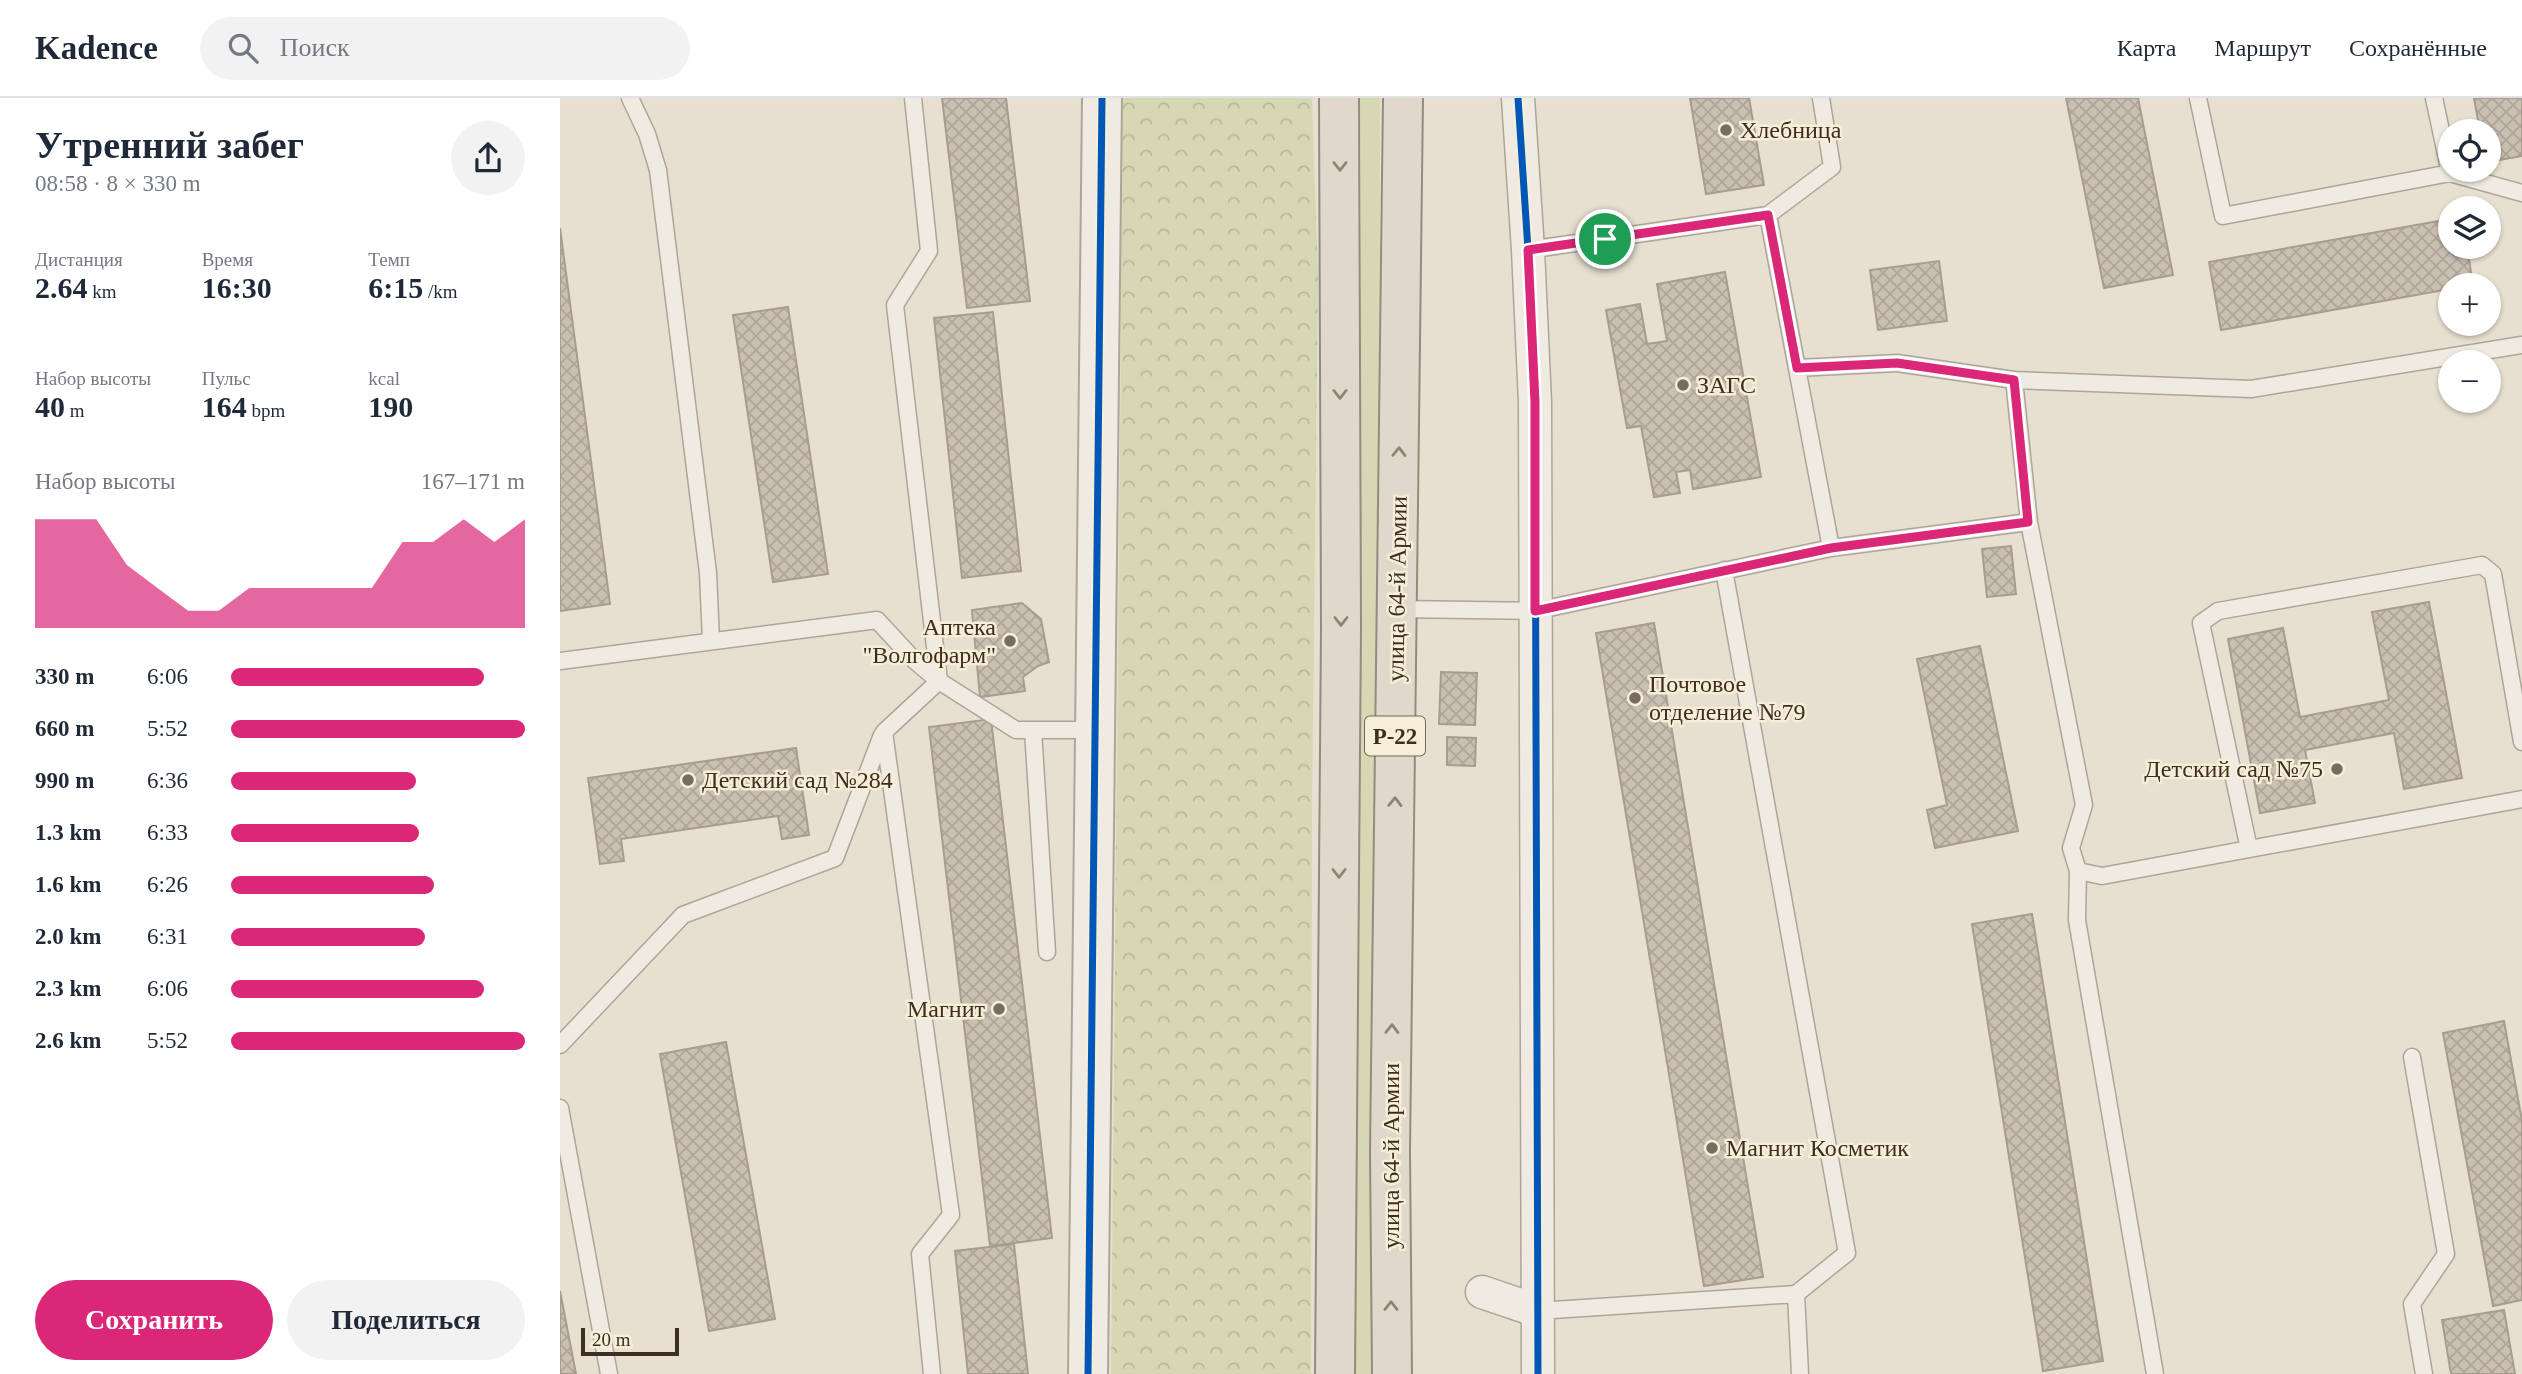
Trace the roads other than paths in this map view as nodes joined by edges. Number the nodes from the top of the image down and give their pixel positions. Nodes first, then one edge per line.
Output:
1 (630, 98) edge
2 (913, 98) edge
3 (1102, 98) edge
4 (1339, 98) edge
5 (1403, 98) edge
6 (1518, 98) edge
7 (1821, 98) edge
8 (2198, 98) edge
9 (2434, 98) edge
10 (2438, 119) edge
11 (2438, 175) edge
12 (2482, 182) edge
13 (2522, 193) edge
14 (1768, 215) junction
15 (1528, 250) junction
16 (2522, 345) edge
17 (1797, 368) junction
18 (2014, 380) junction
19 (2028, 522) junction
20 (1831, 548) junction
21 (1724, 570) junction
22 (1397, 609) junction
23 (1535, 611) junction
24 (711, 641) junction
25 (560, 661) edge
26 (939, 681) junction
27 (1033, 730) junction
28 (1095, 730) junction
29 (884, 732) junction
30 (2522, 742) edge
31 (2522, 799) edge
32 (2249, 849) junction
33 (2078, 872) junction
34 (1047, 952) dead end
35 (560, 1045) edge
36 (2412, 1057) dead end
37 (560, 1108) edge
38 (1482, 1292) dead end
39 (1796, 1294) junction
40 (1538, 1311) junction
41 (608, 1374) edge
42 (932, 1374) edge
43 (1088, 1374) edge
44 (1335, 1374) edge
45 (1392, 1374) edge
46 (1538, 1374) edge
47 (1800, 1374) edge
48 (2155, 1374) edge
49 (2424, 1374) edge

1 - 24 lane
2 - 26 lane
3 - 28 street
4 -> 44 highway, Р-22
22 -> 5 highway, улица 64-й Армии / Р-22
6 - 15 street
7 - 14 lane
8 - 11 lane
9 - 10 lane
12 - 13 lane
14 - 15 lane
14 - 17 lane
15 - 23 street
16 - 18 lane
17 - 18 lane
17 - 20 lane
18 - 19 lane
19 - 20 lane
19 - 33 lane
20 - 21 lane
21 - 23 lane
21 - 39 lane
22 - 23 lane
45 -> 22 highway, улица 64-й Армии / Р-22
23 - 40 street
24 - 25 lane
24 - 26 lane
26 - 27 lane
26 - 29 lane
27 - 28 lane
27 - 34 lane
28 - 43 street
29 - 35 lane
29 - 42 lane
30 - 32 lane
31 - 32 lane
32 - 33 lane
33 - 48 lane
36 - 49 lane
37 - 41 lane
38 - 40 street
39 - 40 lane
39 - 47 lane
40 - 46 street

